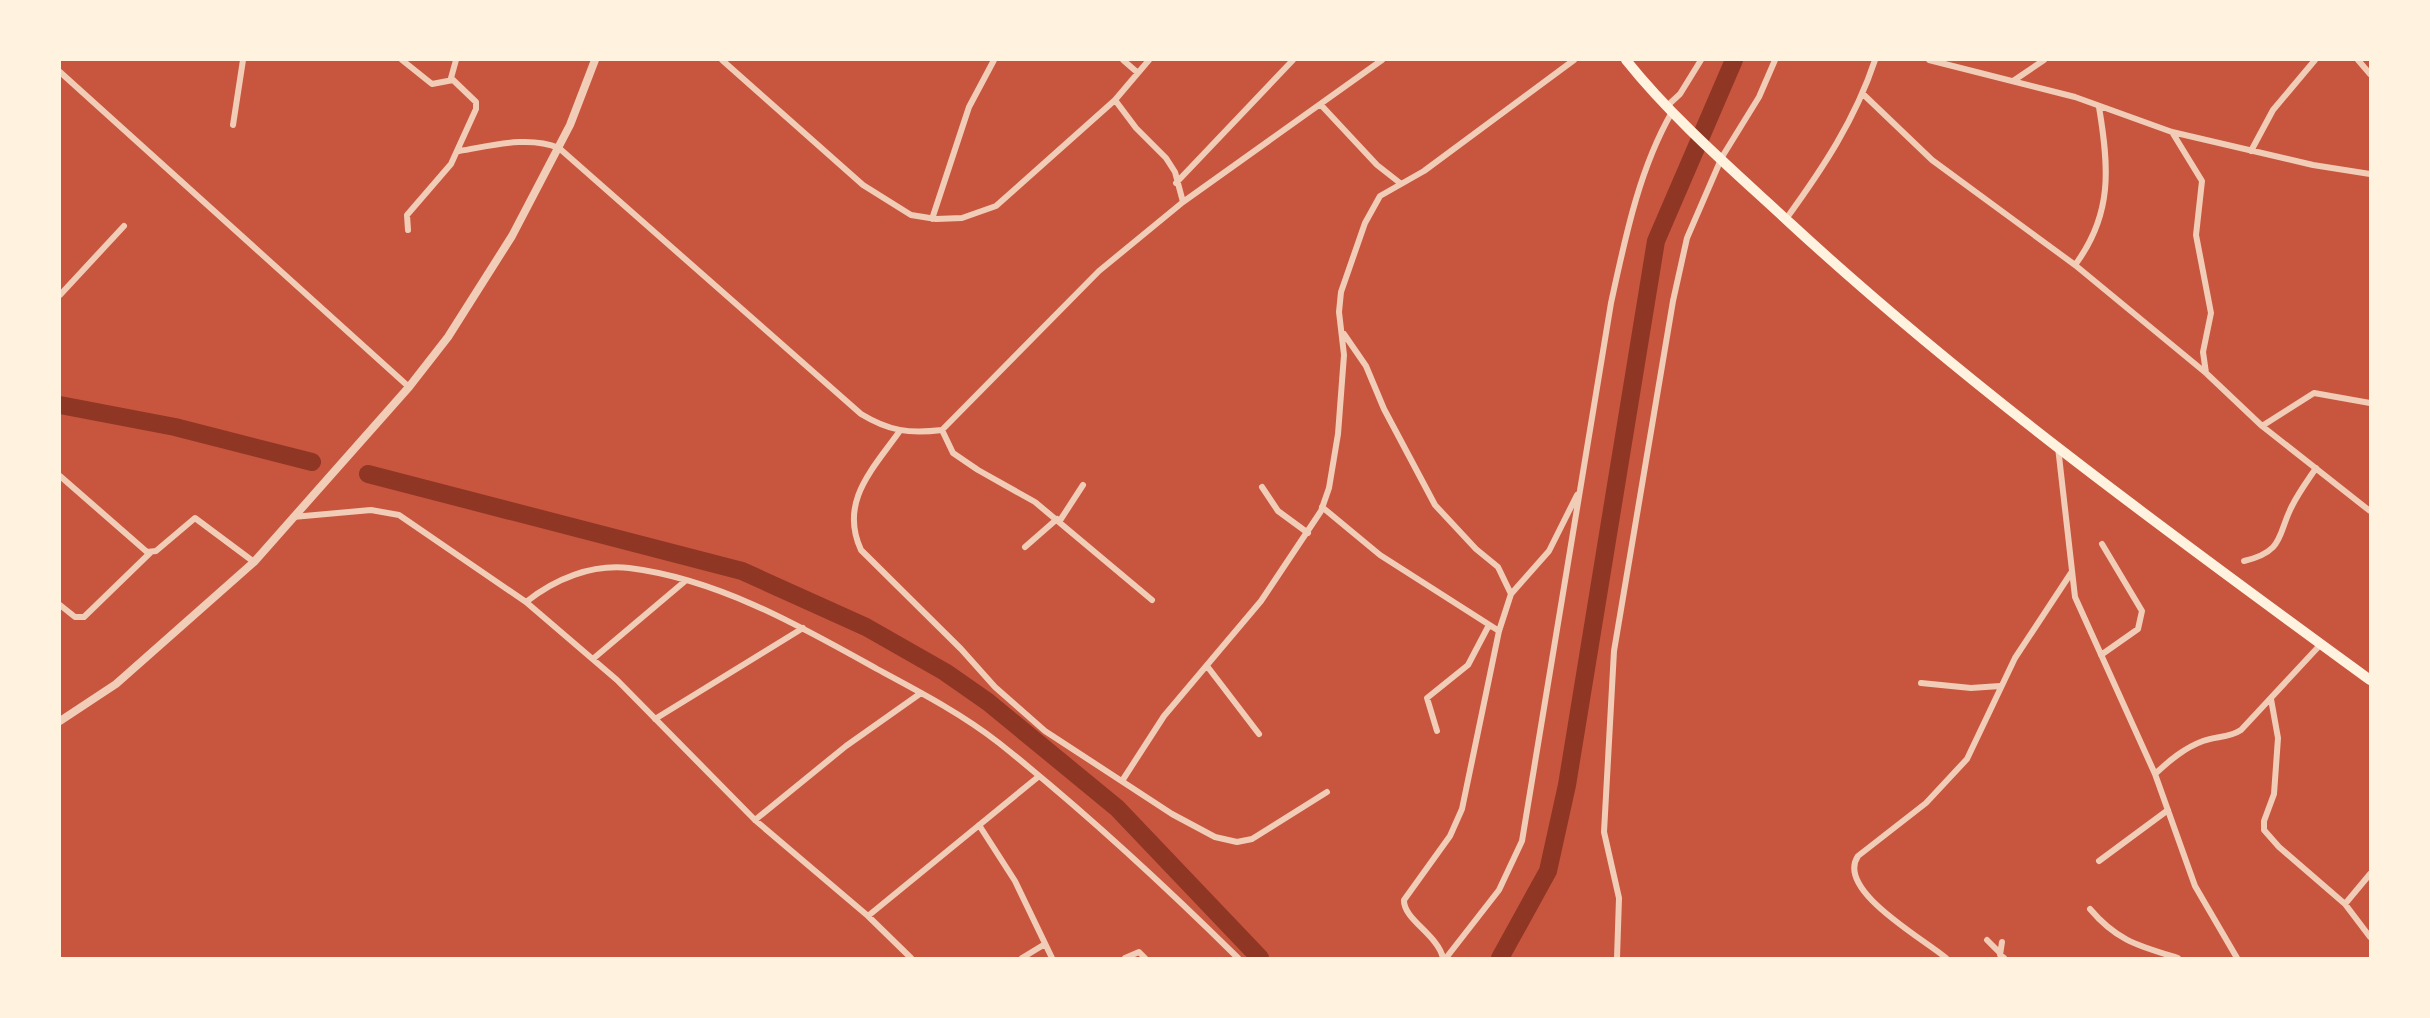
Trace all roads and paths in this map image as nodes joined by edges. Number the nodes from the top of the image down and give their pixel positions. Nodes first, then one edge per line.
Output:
1 (243, 60) edge
2 (402, 60) edge
3 (456, 60) edge
4 (595, 60) edge
5 (722, 60) edge
6 (994, 60) edge
7 (1123, 60) edge
8 (1149, 60) edge
9 (1293, 60) edge
10 (1382, 60) edge
11 (1574, 60) edge
12 (1626, 60) edge
13 (1702, 60) edge
14 (1775, 60) edge
15 (1875, 60) edge
16 (1929, 60) edge
17 (2044, 60) edge
18 (2315, 60) edge
19 (2358, 60) edge
20 (60, 72) edge
21 (1138, 73) junction
22 (2371, 74) edge
23 (453, 80) junction
24 (2013, 80) junction
25 (1863, 94) junction
26 (1115, 100) junction
27 (1321, 105) junction
28 (2099, 107) junction
29 (1671, 111) junction
30 (233, 125) dead end
31 (2172, 132) junction
32 (559, 148) junction
33 (2251, 151) junction
34 (459, 152) junction
35 (1719, 154) junction
36 (2371, 174) edge
37 (1176, 183) junction
38 (1400, 183) junction
39 (1183, 202) junction
40 (932, 219) junction
41 (1786, 219) junction
42 (124, 226) dead end
43 (408, 230) dead end
44 (2075, 265) junction
45 (60, 295) edge
46 (1344, 333) junction
47 (2206, 373) junction
48 (409, 387) junction
49 (2371, 403) edge
50 (2262, 426) junction
51 (942, 430) junction
52 (899, 432) junction
53 (2058, 445) junction
54 (2316, 468) junction
55 (60, 476) edge
56 (1083, 485) dead end
57 (1262, 487) dead end
58 (1580, 488) junction
59 (1322, 506) junction
60 (2370, 510) edge
61 (292, 517) junction
62 (1058, 521) junction
63 (1308, 533) junction
64 (2102, 544) dead end
65 (1025, 547) dead end
66 (151, 552) junction
67 (2244, 561) dead end
68 (254, 562) junction
69 (2071, 573) junction
70 (684, 582) junction
71 (1511, 594) junction
72 (1152, 600) dead end
73 (526, 602) junction
74 (60, 605) edge
75 (1489, 625) junction
76 (803, 628) junction
77 (1499, 631) junction
78 (2322, 642) junction
79 (2101, 655) junction
80 (594, 658) junction
81 (1207, 666) junction
82 (2369, 677) edge
83 (1921, 682) dead end
84 (2000, 686) junction
85 (921, 693) junction
86 (2271, 699) junction
87 (655, 719) junction
88 (60, 721) edge
89 (1437, 731) dead end
90 (1259, 734) dead end
91 (2155, 774) junction
92 (1038, 777) junction
93 (1122, 781) junction
94 (1327, 792) dead end
95 (2168, 810) junction
96 (755, 820) junction
97 (979, 825) junction
98 (2099, 861) dead end
99 (2371, 874) edge
100 (2345, 904) junction
101 (2090, 909) dead end
102 (868, 916) junction
103 (2371, 937) edge
104 (1987, 940) dead end
105 (2002, 942) dead end
106 (1045, 944) junction
107 (2002, 956) edge
108 (911, 958) edge
109 (1022, 958) edge
110 (1052, 958) edge
111 (1125, 958) edge
112 (1145, 958) edge
113 (1238, 958) edge
114 (1445, 958) edge
115 (1617, 958) edge
116 (1945, 958) edge
117 (2178, 958) edge
118 (2238, 958) edge

1 - 30 street
2 - 23 street
3 - 23 street
4 - 32 street
5 - 40 street
6 - 40 street
7 - 21 street
8 - 21 street
9 - 37 street
10 - 27 street
11 - 38 street
12 - 29 highway
13 - 29 street
14 - 35 street
15 - 25 street
16 - 24 street
17 - 24 street
18 - 33 street
19 - 22 street
20 - 48 street
21 - 26 street
23 - 34 street
24 - 28 street
25 - 41 street
25 - 44 street
26 - 37 street
26 - 40 street
27 - 38 street
27 - 39 street
28 - 31 street
28 - 44 street
29 - 35 highway
29 - 58 street
31 - 33 street
31 - 47 street
32 - 34 street
32 - 48 street
32 - 52 street
33 - 36 street
34 - 43 street
35 - 41 highway
35 - 115 street
37 - 39 street
38 - 46 street
39 - 51 street
41 - 53 highway
42 - 45 street
44 - 47 street
46 - 59 street
46 - 71 street
47 - 50 street
48 - 61 street
49 - 50 street
50 - 54 street
51 - 52 street
51 - 62 street
52 - 93 street
53 - 69 street
53 - 78 highway
54 - 60 street
54 - 67 street
55 - 66 street
56 - 62 street
57 - 63 street
58 - 71 street
58 - 114 street
59 - 63 street
59 - 75 street
61 - 68 street
61 - 73 street
62 - 65 street
62 - 72 street
63 - 81 street
64 - 79 street
66 - 68 street
66 - 74 street
68 - 88 street
69 - 79 street
69 - 84 street
70 - 73 street
70 - 76 street
70 - 80 street
71 - 77 street
73 - 80 street
75 - 77 street
75 - 89 street
76 - 85 street
76 - 87 street
77 - 114 street
78 - 82 highway
78 - 86 street
79 - 91 street
80 - 87 street
81 - 90 street
81 - 93 street
83 - 84 street
84 - 116 street
85 - 92 street
85 - 96 street
86 - 91 street
86 - 100 street
87 - 96 street
91 - 95 street
92 - 97 street
92 - 113 street
93 - 94 street
95 - 98 street
95 - 118 street
96 - 102 street
97 - 102 street
97 - 106 street
99 - 100 street
100 - 103 street
101 - 117 street
102 - 108 street
104 - 107 street
105 - 107 street
106 - 109 street
106 - 110 street
111 - 112 street

